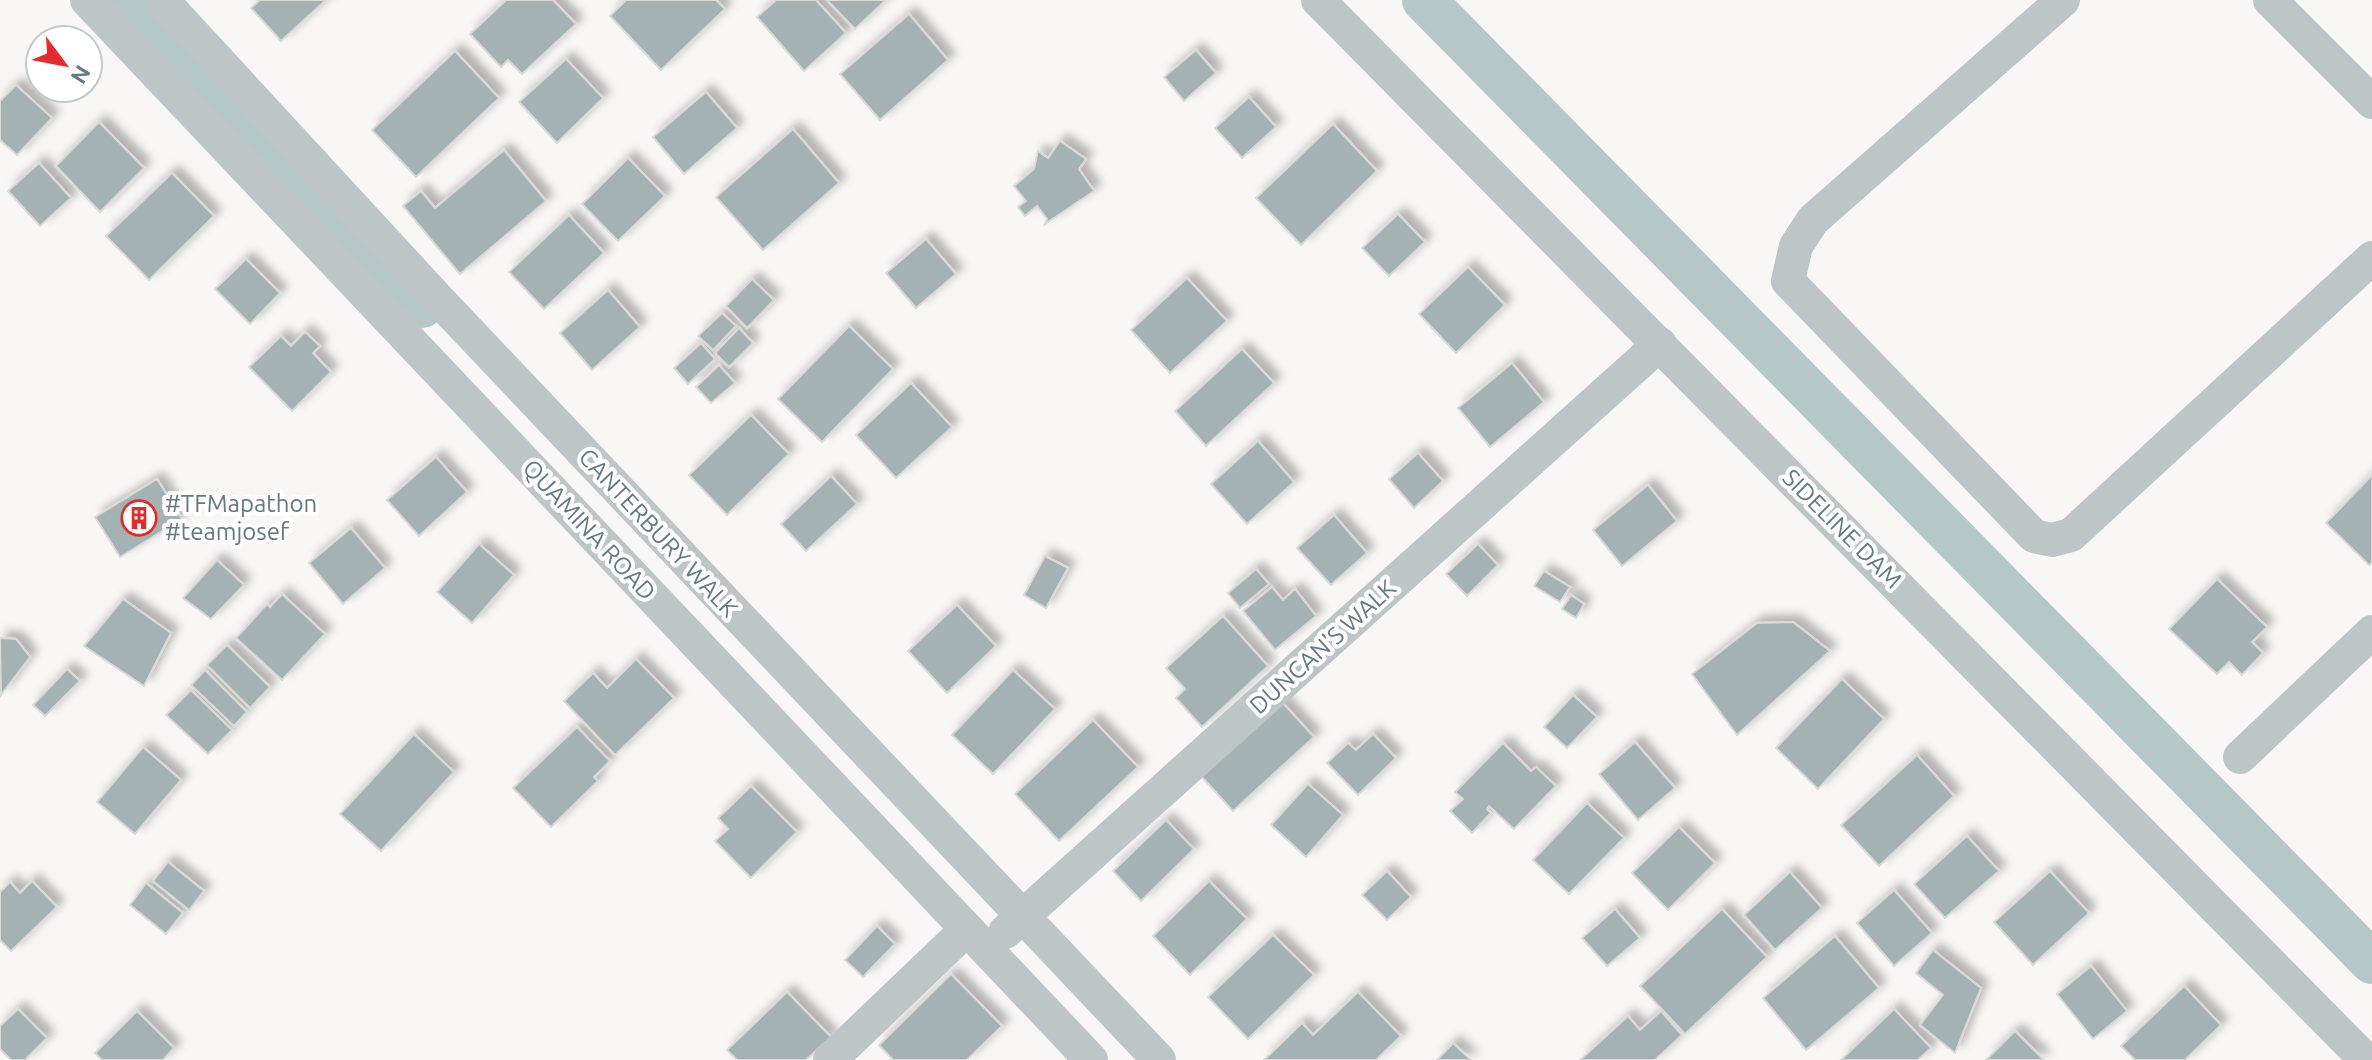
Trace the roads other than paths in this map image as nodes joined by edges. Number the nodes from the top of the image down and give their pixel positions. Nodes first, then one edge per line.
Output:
1 (87, 0) edge
2 (162, 0) edge
3 (1318, 0) edge
4 (2063, 0) edge
5 (2270, 0) edge
6 (2372, 102) edge
7 (2372, 258) edge
8 (1660, 344) junction
9 (2372, 632) edge
10 (2240, 757) dead end
11 (997, 931) junction
12 (830, 1060) edge
13 (1091, 1060) edge
14 (1159, 1060) edge
15 (2366, 1060) edge

1 - 11 street, QUAMINA ROAD
2 - 11 street, CANTERBURY WALK
3 - 8 street, SIDELINE DAM
4 - 7 street
5 - 6 street
8 - 11 street, DUNCAN'S WALK
8 - 15 street, SIDELINE DAM
9 - 10 street
11 - 12 street, DUNCAN'S WALK
11 - 13 street, QUAMINA ROAD
11 - 14 street, CANTERBURY WALK

